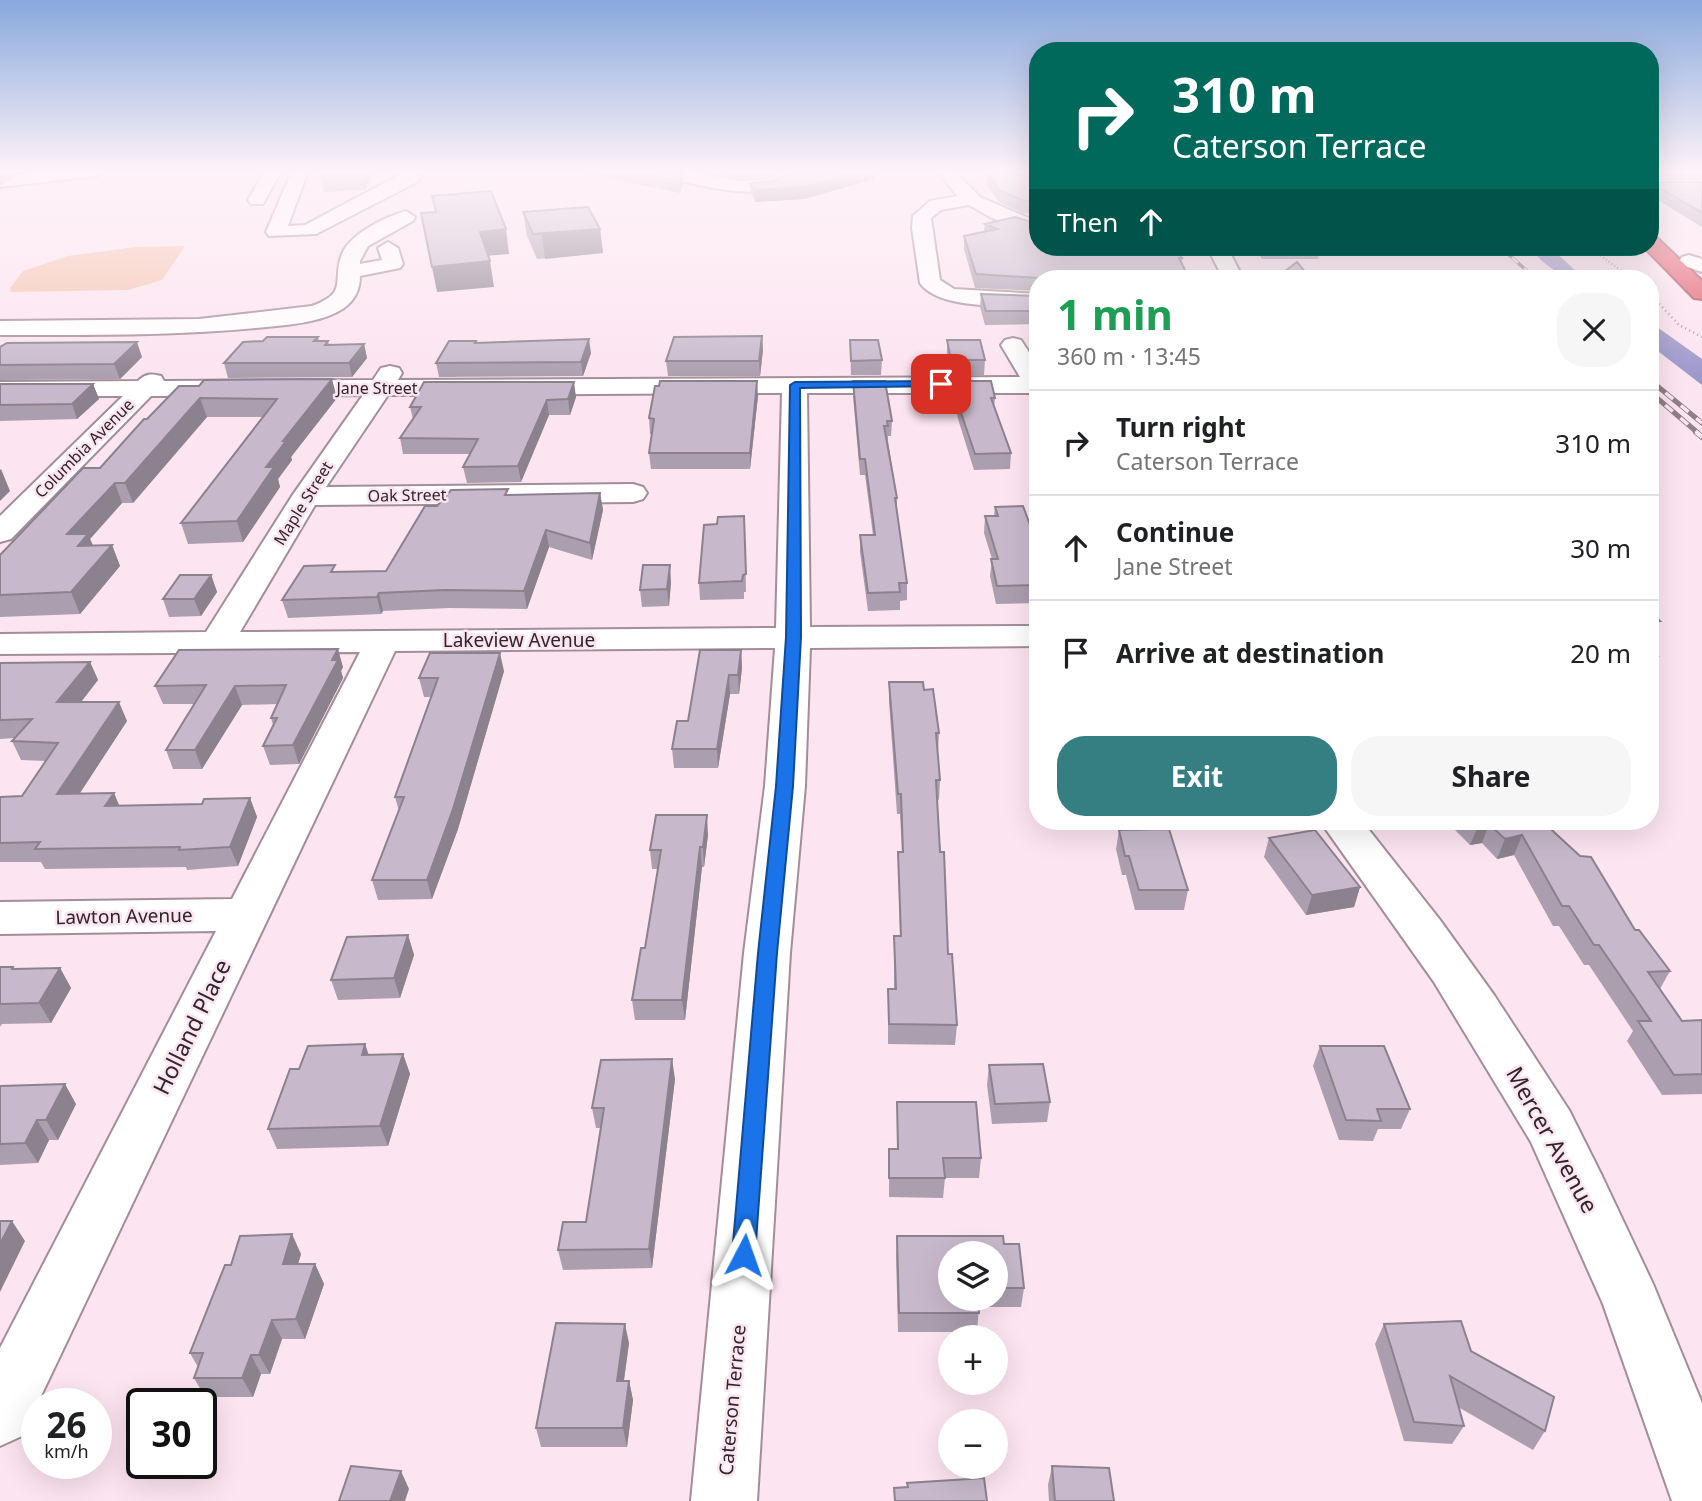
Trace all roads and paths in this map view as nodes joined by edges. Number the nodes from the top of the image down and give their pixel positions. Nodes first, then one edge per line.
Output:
1 (363, 241) edge
2 (397, 241) edge
3 (923, 241) edge
4 (1665, 241) edge
5 (1659, 251) edge
6 (1601, 256) edge
7 (351, 260) junction
8 (1698, 267) edge
9 (1619, 270) edge
10 (1702, 293) edge
11 (1029, 301) edge
12 (1659, 304) edge
13 (0, 328) edge
14 (1702, 337) edge
15 (1013, 345) dead end
16 (170, 364) dead end
17 (1029, 372) edge
18 (385, 378) junction
19 (795, 385) junction
20 (1029, 385) edge
21 (0, 389) edge
22 (142, 390) junction
23 (633, 493) dead end
24 (306, 496) junction
25 (0, 533) edge
26 (1029, 636) edge
27 (793, 637) junction
28 (383, 641) junction
29 (217, 642) junction
30 (0, 644) edge
31 (1347, 830) edge
32 (248, 915) junction
33 (0, 918) edge
34 (0, 1414) edge
35 (1702, 1493) edge
36 (724, 1501) edge

1 - 7 street
2 - 7 street
3 - 11 street
4 - 8 highway
5 - 10 highway
6 - 9 path
7 - 13 street
12 - 14 path
15 - 17 street
16 - 22 street, Columbia Avenue
18 - 19 street, Jane Street
18 - 22 street, Jane Street
18 - 24 street, Maple Street
19 - 20 street
19 - 27 street, Caterson Terrace
21 - 22 street, Jane Street
22 - 25 street, Columbia Avenue
23 - 24 street, Oak Street
24 - 29 street, Maple Street
26 - 27 street, Lakeview Avenue
27 - 28 street, Lakeview Avenue
27 - 36 street, Caterson Terrace
28 - 29 street, Lakeview Avenue
28 - 32 street, Holland Place
29 - 30 street, Lakeview Avenue
31 - 35 street, Mercer Avenue
32 - 33 street, Lawton Avenue
32 - 34 street, Holland Place

